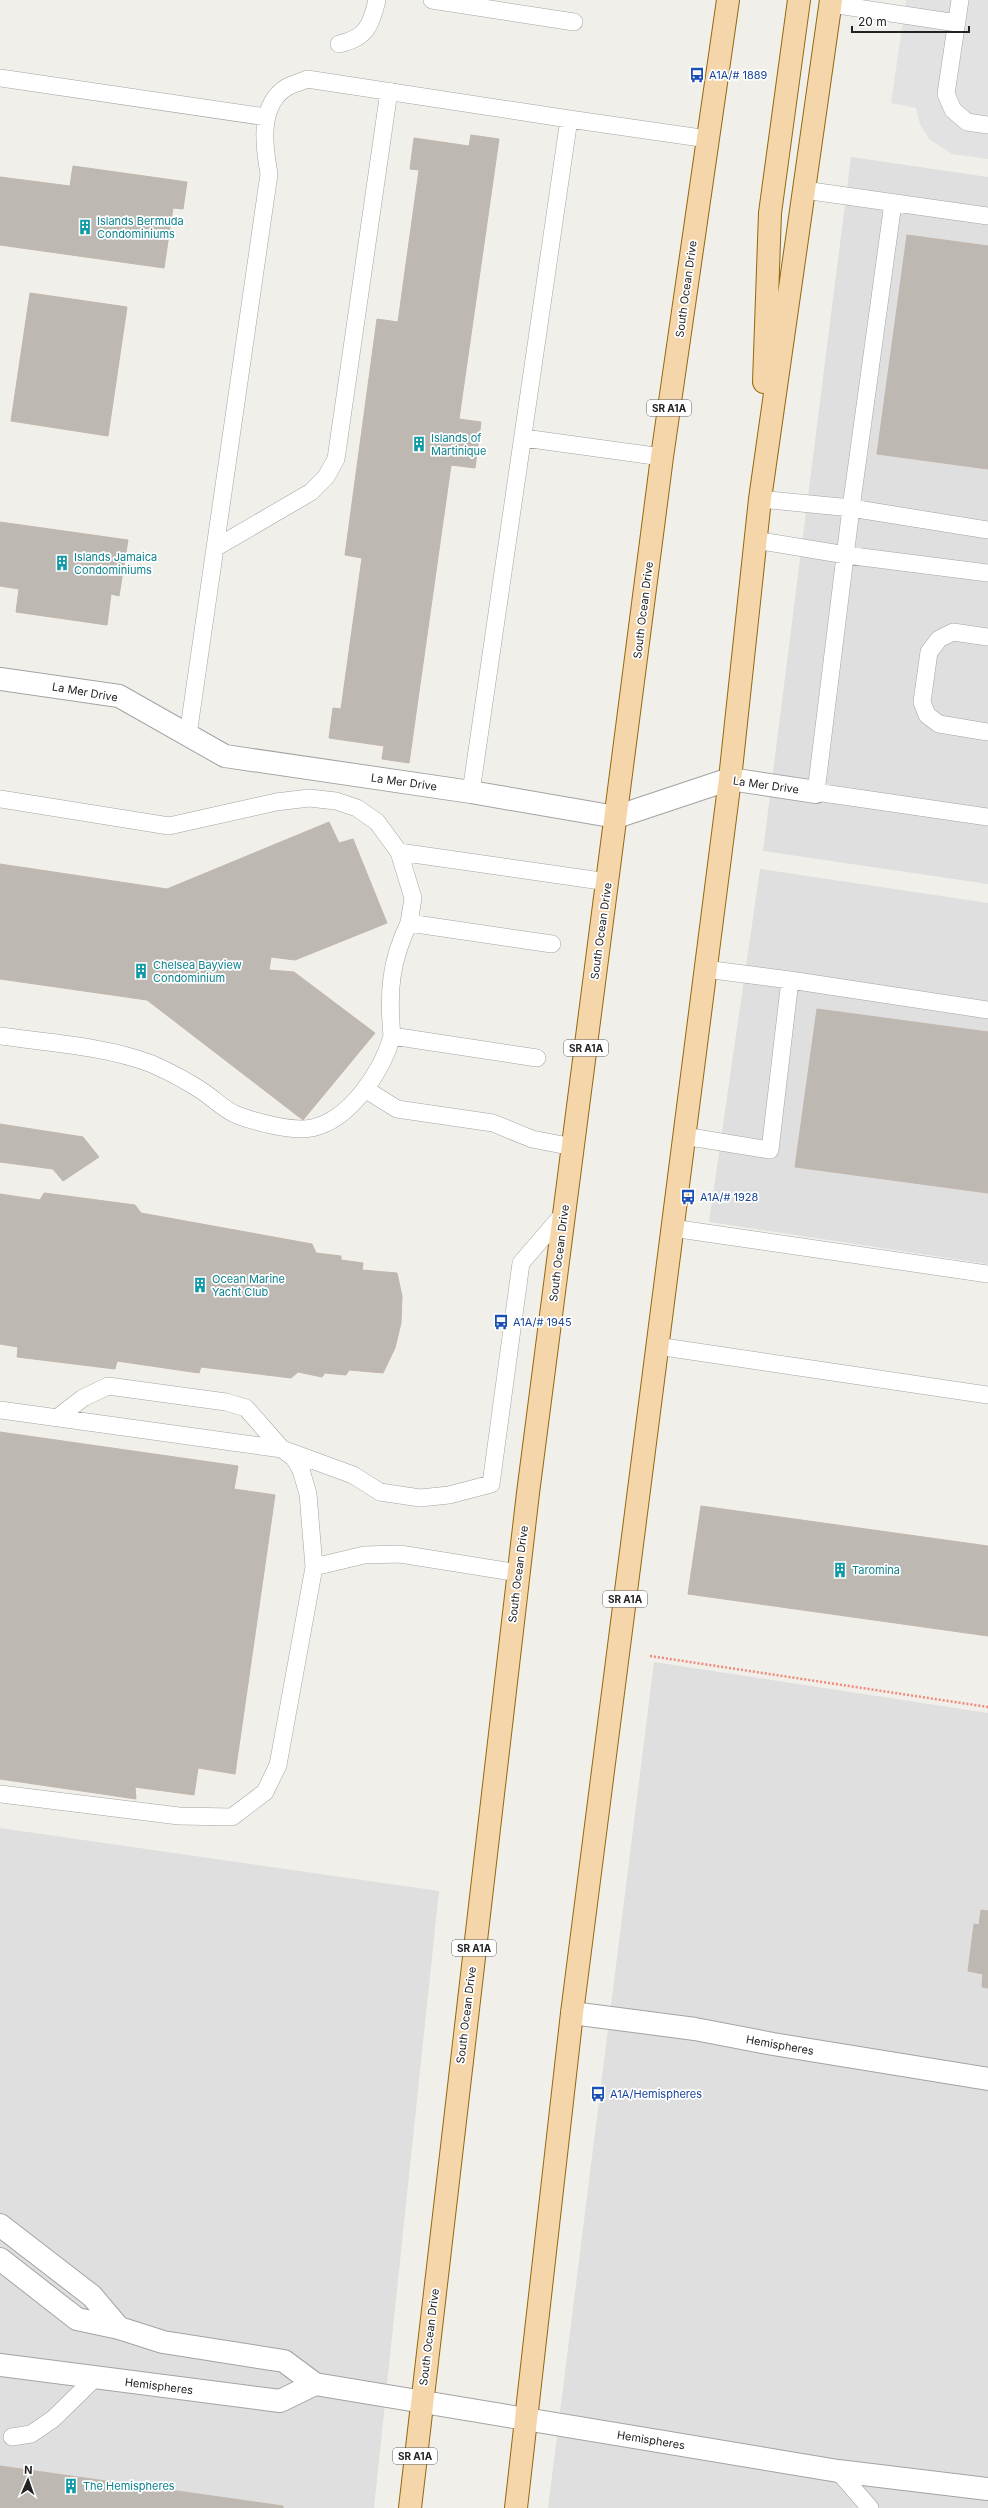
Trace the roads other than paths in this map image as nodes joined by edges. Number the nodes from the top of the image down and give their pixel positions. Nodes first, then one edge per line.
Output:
1 (377, 0) edge
2 (432, 0) edge
3 (728, 0) edge
4 (799, 0) edge
5 (960, 0) edge
6 (831, 2) edge
7 (574, 22) dead end
8 (957, 24) junction
9 (339, 44) dead end
10 (0, 78) edge
11 (389, 91) junction
12 (266, 117) junction
13 (569, 119) junction
14 (988, 125) edge
15 (708, 139) junction
16 (804, 190) junction
17 (893, 203) junction
18 (988, 216) edge
19 (524, 438) junction
20 (662, 457) junction
21 (760, 499) junction
22 (851, 508) junction
23 (988, 530) edge
24 (755, 540) junction
25 (215, 548) junction
26 (846, 555) junction
27 (988, 573) edge
28 (988, 637) edge
29 (0, 679) edge
30 (988, 732) edge
31 (188, 735) junction
32 (730, 779) junction
33 (472, 792) junction
34 (816, 792) junction
35 (0, 799) edge
36 (616, 817) junction
37 (988, 817) edge
38 (399, 852) junction
39 (608, 882) junction
40 (409, 923) junction
41 (552, 944) dead end
42 (705, 969) junction
43 (790, 980) junction
44 (988, 1010) edge
45 (0, 1036) edge
46 (392, 1036) junction
47 (537, 1058) dead end
48 (364, 1089) junction
49 (684, 1136) junction
50 (573, 1147) junction
51 (564, 1213) junction
52 (672, 1228) junction
53 (988, 1274) edge
54 (657, 1346) junction
55 (988, 1395) edge
56 (0, 1410) edge
57 (57, 1418) junction
58 (282, 1449) junction
59 (314, 1566) junction
60 (519, 1573) junction
61 (0, 1794) edge
62 (572, 2013) junction
63 (988, 2079) edge
64 (0, 2225) edge
65 (0, 2259) edge
66 (119, 2328) junction
67 (0, 2365) edge
68 (95, 2378) junction
69 (315, 2384) junction
70 (421, 2403) junction
71 (525, 2420) junction
72 (12, 2437) dead end
73 (838, 2472) junction
74 (988, 2489) edge
75 (410, 2508) edge
76 (516, 2508) edge
77 (870, 2508) edge

1 - 9 lane
2 - 7 lane
3 - 15 main road, South Ocean Drive / SR A1A
4 - 21 main road
5 - 8 lane
6 - 8 lane
6 - 16 main road, SR A1A
8 - 14 lane
10 - 12 lane
11 - 12 lane
11 - 13 lane
11 - 25 lane
12 - 25 lane
13 - 15 lane
13 - 19 lane
15 - 20 main road, South Ocean Drive / SR A1A
16 - 17 lane
16 - 21 main road, SR A1A
17 - 18 lane
17 - 22 lane
19 - 20 lane
19 - 33 lane
20 - 36 main road, South Ocean Drive / SR A1A
21 - 22 lane
21 - 24 main road, SR A1A
22 - 23 lane
22 - 26 lane
24 - 26 lane
24 - 32 main road, SR A1A
25 - 31 lane
26 - 27 lane
26 - 34 lane
28 - 30 lane
29 - 31 street, La Mer Drive
31 - 33 street, La Mer Drive
32 - 34 street, La Mer Drive
32 - 36 street, La Mer Drive
32 - 42 main road, SR A1A
33 - 36 street, La Mer Drive
34 - 37 lane
35 - 38 lane
36 - 39 main road, South Ocean Drive / SR A1A
38 - 39 lane
38 - 40 lane
39 - 50 main road, South Ocean Drive / SR A1A
40 - 41 lane
40 - 46 lane
42 - 43 lane
42 - 49 main road, SR A1A
43 - 44 lane
43 - 49 lane
45 - 48 lane
46 - 47 lane
46 - 48 lane
48 - 50 lane
49 - 52 main road, SR A1A
50 - 51 main road, South Ocean Drive / SR A1A
51 - 58 lane
51 - 60 main road, South Ocean Drive / SR A1A
52 - 53 lane
52 - 54 main road, SR A1A
54 - 55 lane
54 - 62 main road, SR A1A
56 - 57 lane
57 - 58 lane
57 - 58 lane
58 - 59 lane
59 - 60 lane
59 - 61 lane
60 - 70 main road, South Ocean Drive / SR A1A
62 - 63 street, Hemispheres
62 - 71 main road, SR A1A
64 - 66 street
65 - 66 street, Hemispheres
66 - 69 street, Hemispheres
67 - 68 street, Hemispheres
68 - 69 street, Hemispheres
68 - 72 lane
69 - 70 street, Hemispheres
70 - 71 street, Hemispheres
70 - 75 main road, South Ocean Drive / SR A1A
71 - 73 street, Hemispheres
71 - 76 main road, SR A1A
73 - 74 street, Hemispheres
73 - 77 lane

